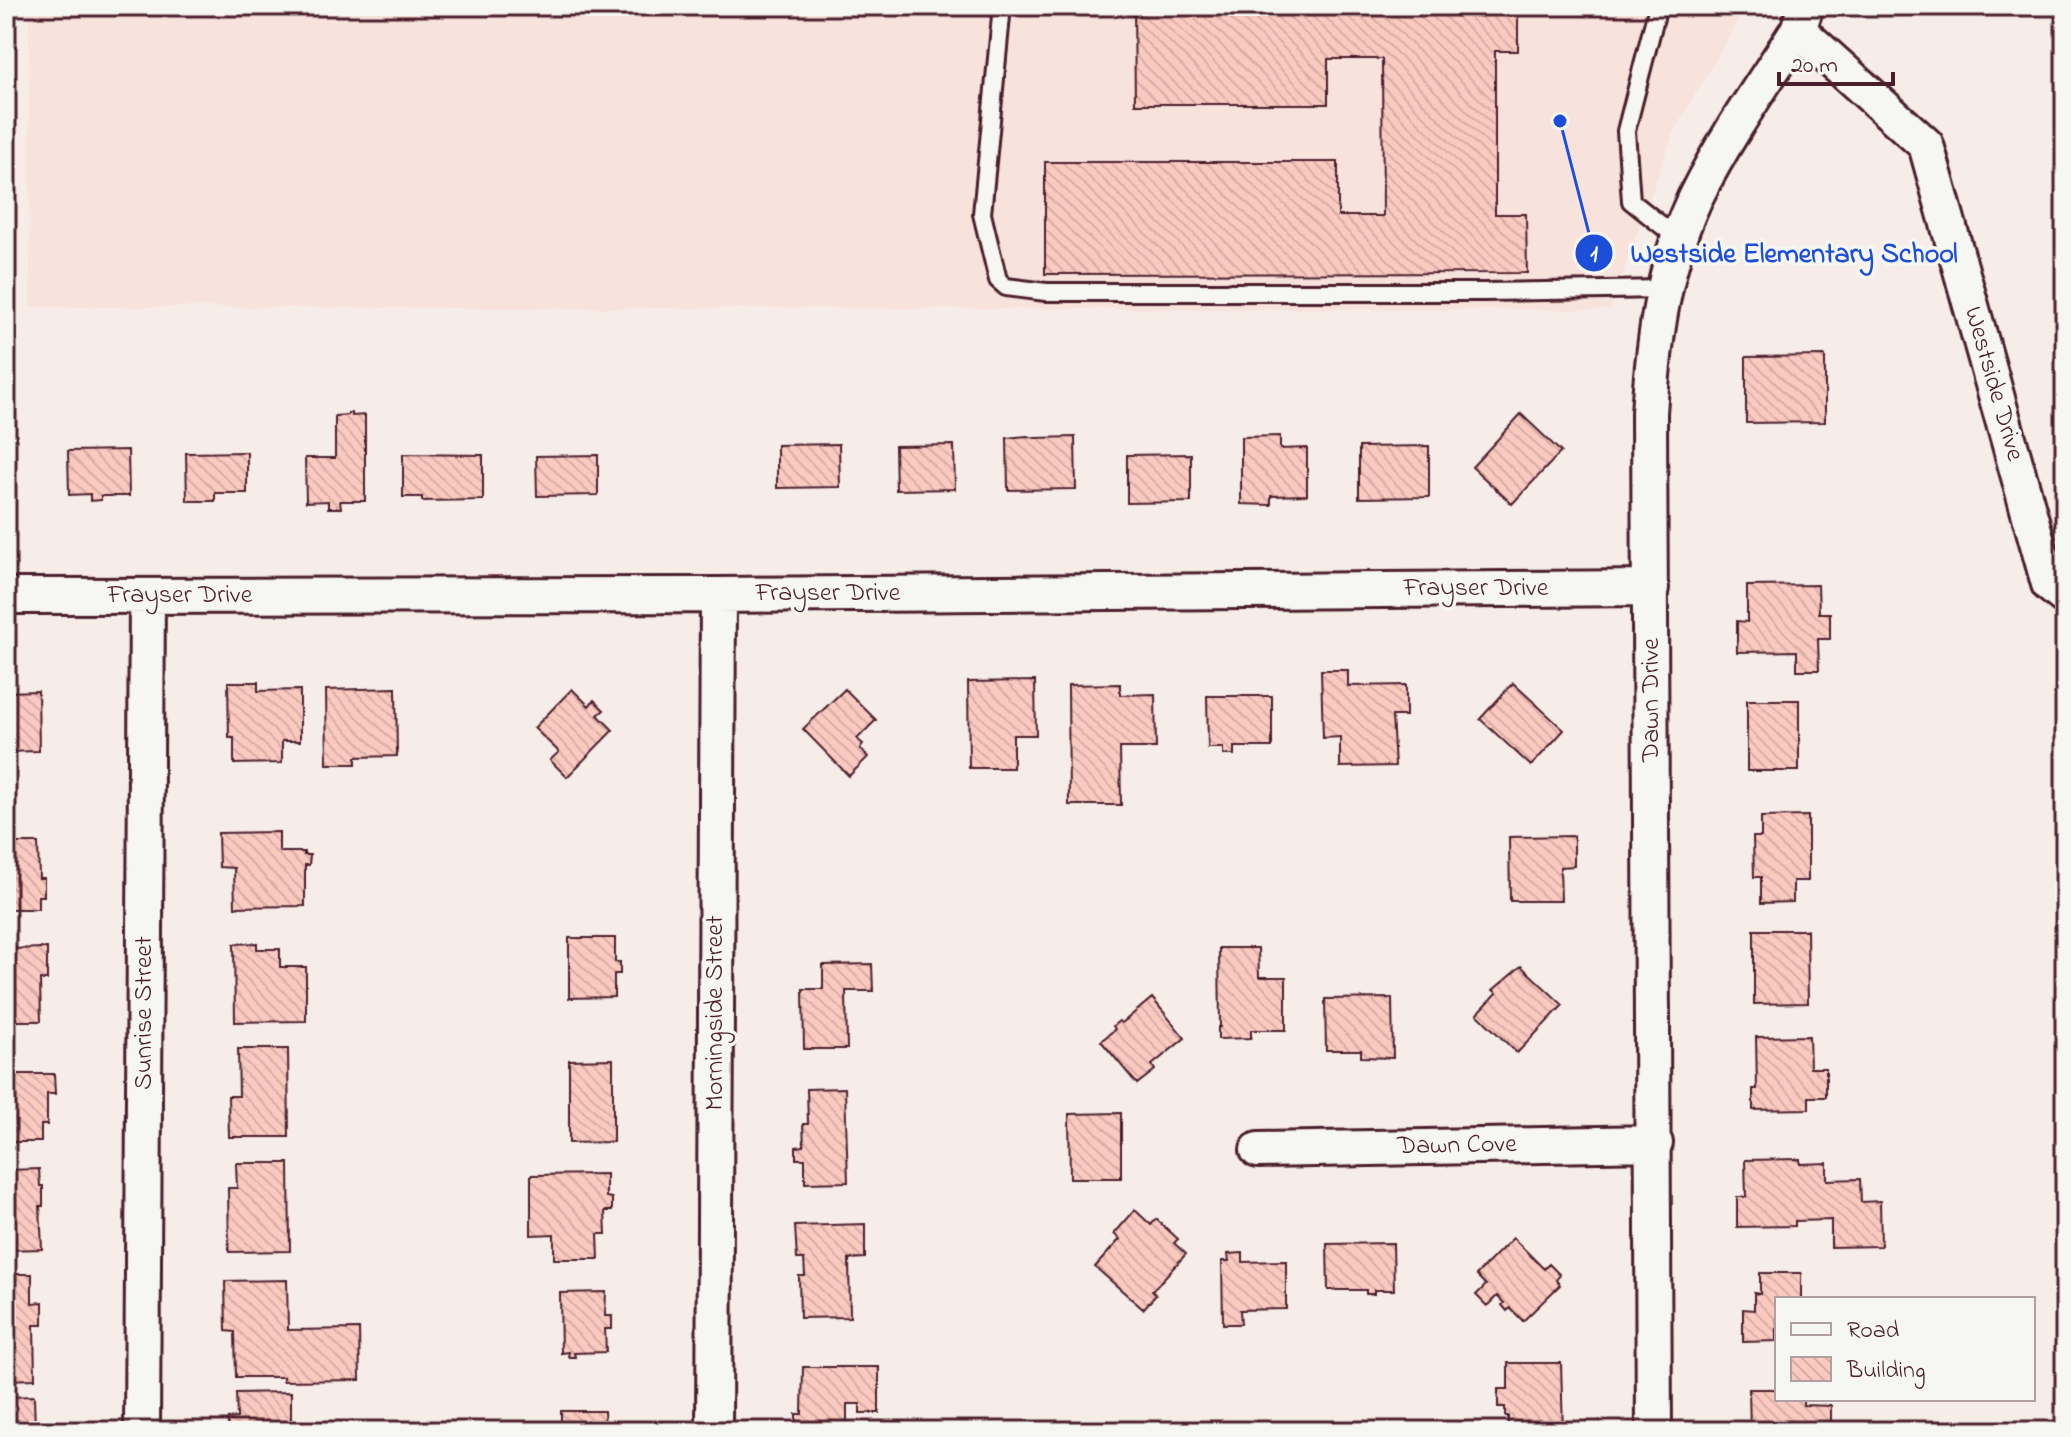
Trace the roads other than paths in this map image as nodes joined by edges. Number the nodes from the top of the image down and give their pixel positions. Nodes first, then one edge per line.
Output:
1 (1002, 6) edge
2 (1658, 6) edge
3 (1802, 18) edge
4 (1680, 240) junction
5 (1665, 289) junction
6 (1651, 588) junction
7 (718, 595) junction
8 (6, 596) edge
9 (147, 596) junction
10 (2065, 597) edge
11 (1655, 1143) junction
12 (1258, 1150) dead end
13 (142, 1431) edge
14 (714, 1431) edge
15 (1654, 1431) edge

1 - 5 lane
2 - 4 lane
3 - 4 street, Dawn Drive
3 - 10 street, Westside Drive
4 - 5 street, Dawn Drive
5 - 6 street, Dawn Drive
6 - 7 street, Frayser Drive
6 - 11 street, Dawn Drive
7 - 9 street, Frayser Drive
7 - 14 street, Morningside Street
8 - 9 street, Frayser Drive
9 - 13 street, Sunrise Street
11 - 12 street, Dawn Cove
11 - 15 street, Dawn Drive

